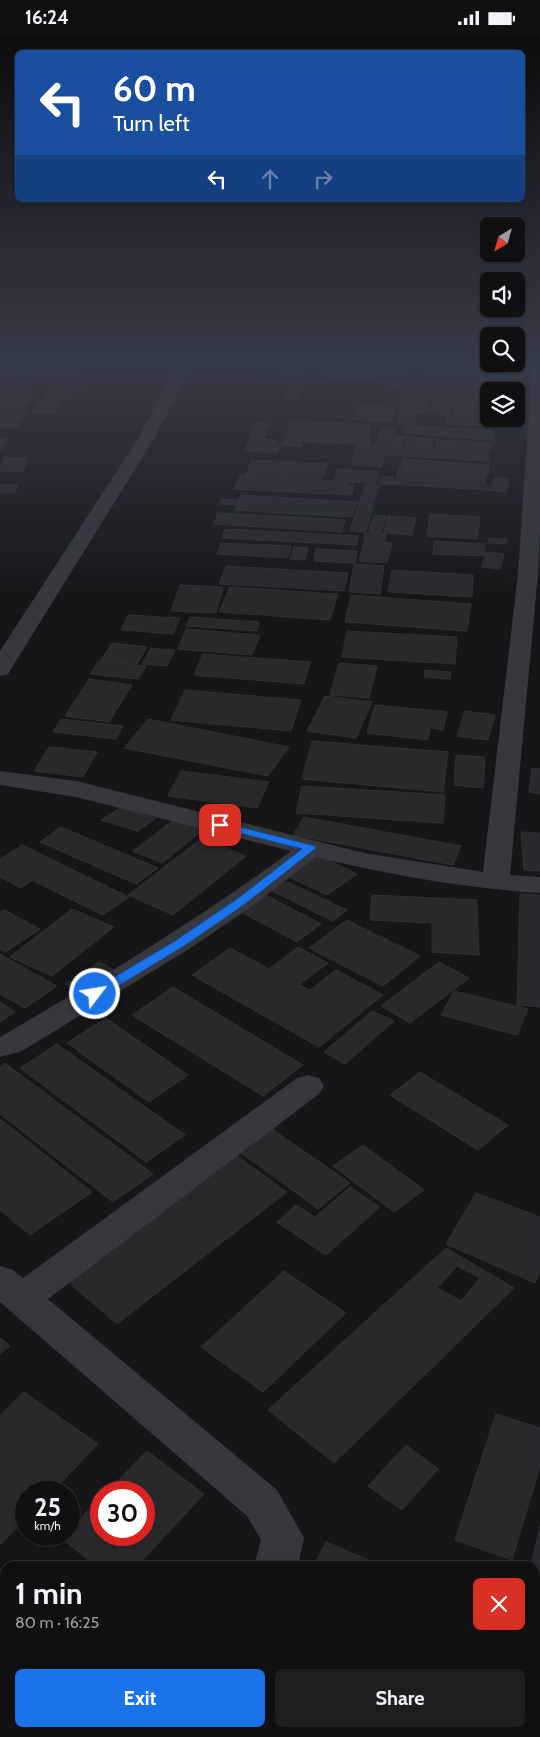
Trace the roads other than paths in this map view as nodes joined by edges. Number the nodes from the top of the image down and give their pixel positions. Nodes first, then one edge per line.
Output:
1 (145, 439) edge
2 (536, 439) edge
3 (0, 669) edge
4 (0, 778) edge
5 (311, 848) junction
6 (496, 882) junction
7 (540, 885) edge
8 (0, 1047) edge
9 (308, 1086) dead end
10 (11, 1290) edge
11 (277, 1561) edge

1 - 3 street
2 - 6 street
4 - 5 street
5 - 6 street
5 - 8 street
6 - 7 street
9 - 10 street
10 - 11 street

